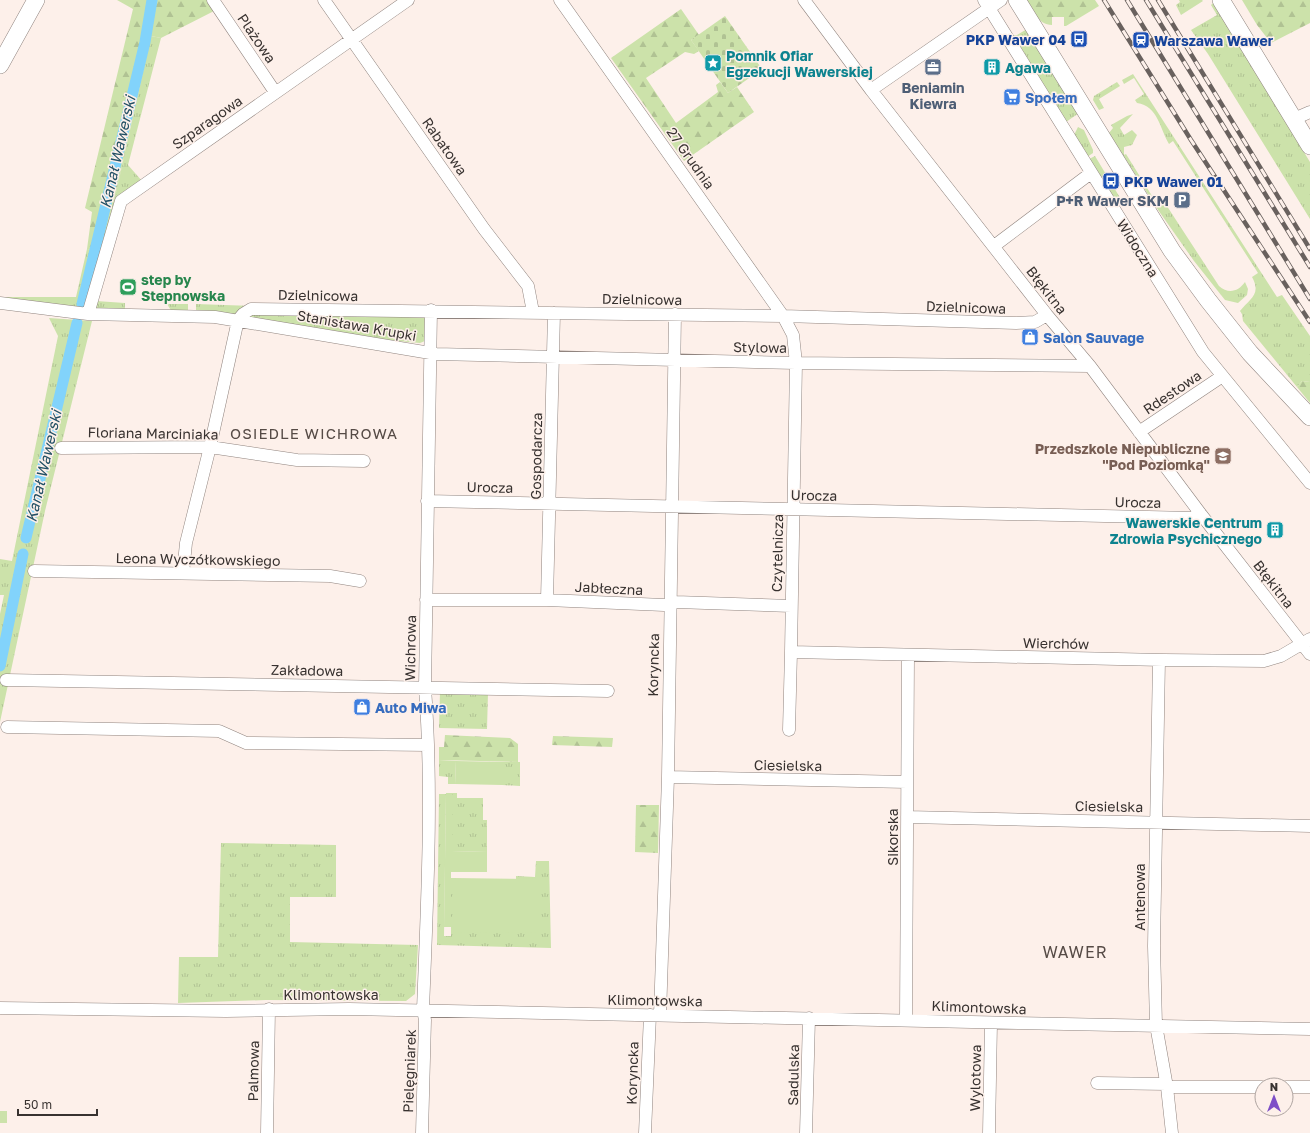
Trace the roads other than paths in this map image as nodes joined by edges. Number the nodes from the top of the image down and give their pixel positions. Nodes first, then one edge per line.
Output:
1 (36, 0) edge
2 (214, 0) edge
3 (324, 0) edge
4 (408, 0) edge
5 (560, 0) edge
6 (804, 0) edge
7 (1001, 0) edge
8 (1017, 0) edge
9 (1220, 0) edge
10 (987, 4) edge
11 (352, 39) junction
12 (0, 65) edge
13 (871, 90) junction
14 (275, 92) junction
15 (1310, 112) edge
16 (1294, 119) junction
17 (1310, 146) edge
18 (1091, 173) junction
19 (994, 246) junction
20 (0, 303) edge
21 (431, 310) junction
22 (533, 312) junction
23 (554, 313) junction
24 (88, 314) junction
25 (675, 314) junction
26 (1047, 315) junction
27 (783, 316) junction
28 (238, 320) junction
29 (794, 335) joint
30 (430, 354) junction
31 (553, 357) junction
32 (674, 360) junction
33 (796, 363) junction
34 (1090, 366) junction
35 (1221, 377) junction
36 (1310, 417) edge
37 (1140, 432) junction
38 (210, 447) junction
39 (60, 448) dead end
40 (364, 461) dead end
41 (1310, 483) edge
42 (427, 501) junction
43 (550, 504) junction
44 (671, 506) junction
45 (793, 509) junction
46 (1200, 513) junction
47 (34, 571) dead end
48 (183, 573) junction
49 (360, 581) dead end
50 (426, 600) junction
51 (547, 600) junction
52 (669, 604) junction
53 (791, 606) junction
54 (1306, 642) edge
55 (791, 652) junction
56 (1310, 654) edge
57 (908, 655) junction
58 (1159, 660) junction
59 (6, 680) dead end
60 (425, 688) junction
61 (608, 691) dead end
62 (7, 727) dead end
63 (789, 730) dead end
64 (428, 745) junction
65 (668, 777) junction
66 (907, 782) junction
67 (907, 817) junction
68 (1155, 822) junction
69 (1310, 826) edge
70 (0, 1008) edge
71 (269, 1009) junction
72 (423, 1010) junction
73 (655, 1015) junction
74 (809, 1018) junction
75 (906, 1020) junction
76 (991, 1023) junction
77 (1156, 1025) junction
78 (1310, 1029) edge
79 (1097, 1083) dead end
80 (1167, 1085) junction
81 (1254, 1087) edge
82 (1294, 1087) edge
83 (1310, 1087) edge
84 (267, 1133) edge
85 (422, 1133) edge
86 (645, 1133) edge
87 (806, 1133) edge
88 (989, 1133) edge
89 (1172, 1133) edge

1 - 12 main road
2 - 14 street, Plażowa
3 - 11 street, Rabatowa
4 - 11 street, Szparagowa
5 - 27 street, 27 Grudnia
6 - 13 street, Błękitna
7 - 10 street
8 - 36 main road, Widoczna
9 - 16 main road
10 - 13 street
10 - 18 street, Widoczna
11 - 14 street, Szparagowa
11 - 22 street, Rabatowa
13 - 19 street, Błękitna
14 - 24 street, Szparagowa
15 - 16 street
16 - 17 main road
18 - 19 street
18 - 35 street, Widoczna
19 - 26 street, Błękitna
20 - 24 street
21 - 22 street, Dzielnicowa
21 - 28 street, Dzielnicowa
21 - 30 street, Wichrowa
22 - 23 street, Dzielnicowa
23 - 25 street, Dzielnicowa
23 - 31 street, Gospodarcza
24 - 28 street, Stanisława Krupki
25 - 27 street, Dzielnicowa
25 - 32 street, Koryncka
26 - 27 street, Dzielnicowa
26 - 34 street, Błękitna
27 - 29 street, 27 Grudnia
28 - 30 street, Stanisława Krupki
28 - 38 street
29 - 33 street, Czytelnicza
30 - 31 street, Stylowa
30 - 42 street, Wichrowa
31 - 32 street, Stylowa
31 - 43 street, Gospodarcza
32 - 33 street, Stylowa
32 - 44 street, Koryncka
33 - 34 street, Stylowa
33 - 45 street, Czytelnicza
34 - 37 street, Błękitna
35 - 37 street, Rdestowa
35 - 41 street, Widoczna
37 - 46 street, Błękitna
38 - 39 street, Floriana Marciniaka
38 - 40 street, Floriana Marciniaka
38 - 48 street
42 - 43 street, Urocza
42 - 50 street, Wichrowa
43 - 44 street, Urocza
43 - 51 street, Gospodarcza
44 - 45 street, Urocza
44 - 52 street, Koryncka
45 - 46 street, Urocza
45 - 53 street, Czytelnicza
46 - 54 street, Błękitna
47 - 48 street, Leona Wyczółkowskiego
48 - 49 street, Leona Wyczółkowskiego
50 - 51 street, Jabłeczna
50 - 60 street, Wichrowa
51 - 52 street, Jabłeczna
52 - 53 street, Jabłeczna
52 - 65 street, Koryncka
53 - 55 street, Czytelnicza
54 - 56 street, Błękitna
54 - 58 street, Wierchów
55 - 57 street, Wierchów
55 - 63 street, Czytelnicza
57 - 58 street, Wierchów
57 - 66 street, Sikorska
58 - 68 street, Antenowa
59 - 60 street, Zakładowa
60 - 61 street, Zakładowa
60 - 64 street, Wichrowa
62 - 64 street
64 - 72 street, Wichrowa
65 - 66 street, Ciesielska
65 - 73 street, Koryncka
66 - 67 street, Sikorska
67 - 68 street, Ciesielska
67 - 75 street, Sikorska
68 - 69 street, Ciesielska
68 - 77 street, Antenowa
70 - 71 street, Klimontowska
71 - 72 street, Klimontowska
71 - 84 street, Palmowa
72 - 73 street, Klimontowska
72 - 85 street, Pielęgniarek
73 - 74 street, Klimontowska
73 - 86 street, Koryncka
74 - 75 street, Klimontowska
74 - 87 street, Sadulska
75 - 76 street, Klimontowska
76 - 77 street, Klimontowska
76 - 88 street, Wylotowa
77 - 78 street, Klimontowska
77 - 80 street, Antenowa
79 - 80 street
80 - 81 street
80 - 89 street, Antenowa
82 - 83 street

